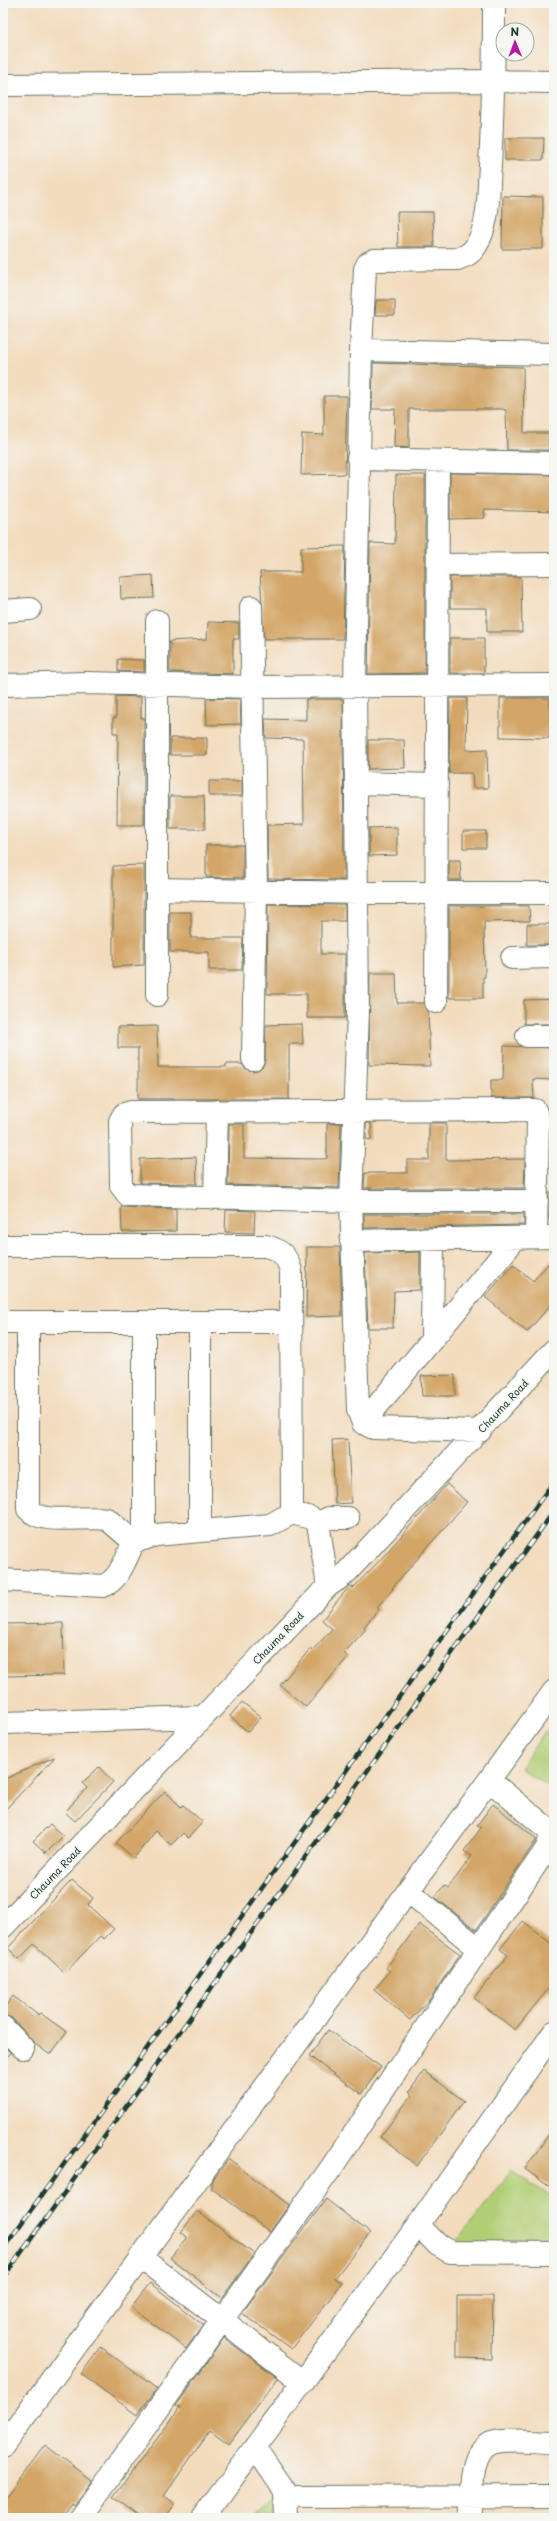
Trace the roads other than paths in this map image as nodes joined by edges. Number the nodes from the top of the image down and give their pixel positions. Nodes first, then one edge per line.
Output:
1 (494, 3) edge
2 (495, 81) junction
3 (554, 82) edge
4 (3, 85) edge
5 (361, 350) junction
6 (554, 354) edge
7 (358, 459) junction
8 (438, 460) junction
9 (554, 463) edge
10 (554, 564) edge
11 (439, 565) junction
12 (251, 606) dead end
13 (30, 610) dead end
14 (3, 611) edge
15 (157, 621) dead end
16 (3, 685) edge
17 (355, 685) junction
18 (554, 685) edge
19 (158, 686) junction
20 (437, 686) junction
21 (254, 687) junction
22 (357, 783) junction
23 (437, 785) junction
24 (157, 890) junction
25 (256, 890) junction
26 (358, 893) junction
27 (554, 893) edge
28 (436, 894) junction
29 (554, 957) edge
30 (512, 958) dead end
31 (157, 995) dead end
32 (436, 1002) dead end
33 (527, 1036) dead end
34 (554, 1036) edge
35 (253, 1059) dead end
36 (217, 1111) junction
37 (354, 1111) junction
38 (216, 1198) junction
39 (351, 1201) junction
40 (537, 1201) junction
41 (536, 1237) edge
42 (433, 1240) junction
43 (351, 1242) junction
44 (3, 1246) edge
45 (3, 1322) edge
46 (28, 1322) junction
47 (144, 1322) junction
48 (200, 1322) junction
49 (291, 1322) junction
50 (432, 1340) junction
51 (554, 1350) edge
52 (362, 1423) junction
53 (480, 1431) junction
54 (292, 1513) junction
55 (348, 1518) dead end
56 (318, 1523) junction
57 (200, 1530) junction
58 (139, 1541) junction
59 (3, 1580) edge
60 (328, 1586) junction
61 (554, 1692) edge
62 (203, 1717) junction
63 (3, 1723) edge
64 (489, 1780) junction
65 (408, 1891) junction
66 (3, 1927) edge
67 (479, 1950) junction
68 (3, 2027) edge
69 (554, 2032) edge
70 (23, 2048) dead end
71 (418, 2225) junction
72 (554, 2252) edge
73 (140, 2257) junction
74 (222, 2320) junction
75 (303, 2382) junction
76 (554, 2442) edge
77 (3, 2446) edge
78 (255, 2447) junction
79 (471, 2496) junction
80 (554, 2496) edge
81 (286, 2508) edge
82 (80, 2518) edge
83 (203, 2518) edge
84 (471, 2518) edge

1 - 2 street
2 - 3 street
2 - 4 street
2 - 5 street
5 - 6 street
5 - 7 street
7 - 8 street
7 - 17 street
8 - 9 street
8 - 11 street
10 - 11 street
11 - 20 street
12 - 21 street
13 - 14 street
15 - 19 street
16 - 19 street
17 - 20 street
17 - 21 street
17 - 22 street
18 - 20 street
19 - 21 street
19 - 24 street
20 - 23 street
21 - 25 street
22 - 23 street
22 - 26 street
23 - 28 street
24 - 25 street
24 - 31 street
25 - 26 street
25 - 35 street
26 - 28 street
26 - 37 street
27 - 28 street
28 - 32 street
29 - 30 street
33 - 34 street
36 - 37 street
36 - 38 street
36 - 38 street
37 - 39 street
37 - 40 street
38 - 39 street
39 - 40 street
39 - 43 street
40 - 41 street
41 - 42 street
41 - 50 street
42 - 43 street
42 - 50 street
43 - 52 street
44 - 49 street
45 - 46 street
46 - 47 street
46 - 58 street
47 - 48 street
47 - 58 street
48 - 49 street
48 - 57 street
49 - 54 street
50 - 52 street
51 - 53 street, Chauma Road
52 - 53 street
53 - 60 street, Chauma Road
54 - 56 street
54 - 57 street
55 - 56 street
56 - 60 street
57 - 58 street
58 - 59 street
60 - 62 street, Chauma Road
61 - 64 street
62 - 63 street
62 - 66 street, Chauma Road
64 - 65 street
64 - 67 street
65 - 67 street
65 - 73 street
67 - 74 street
68 - 70 street
69 - 71 street
71 - 72 street
71 - 75 street
73 - 74 street
73 - 77 street
74 - 75 street
74 - 82 street
75 - 78 street
76 - 79 street
78 - 81 street
78 - 83 street
79 - 80 street
79 - 81 street
79 - 84 street

